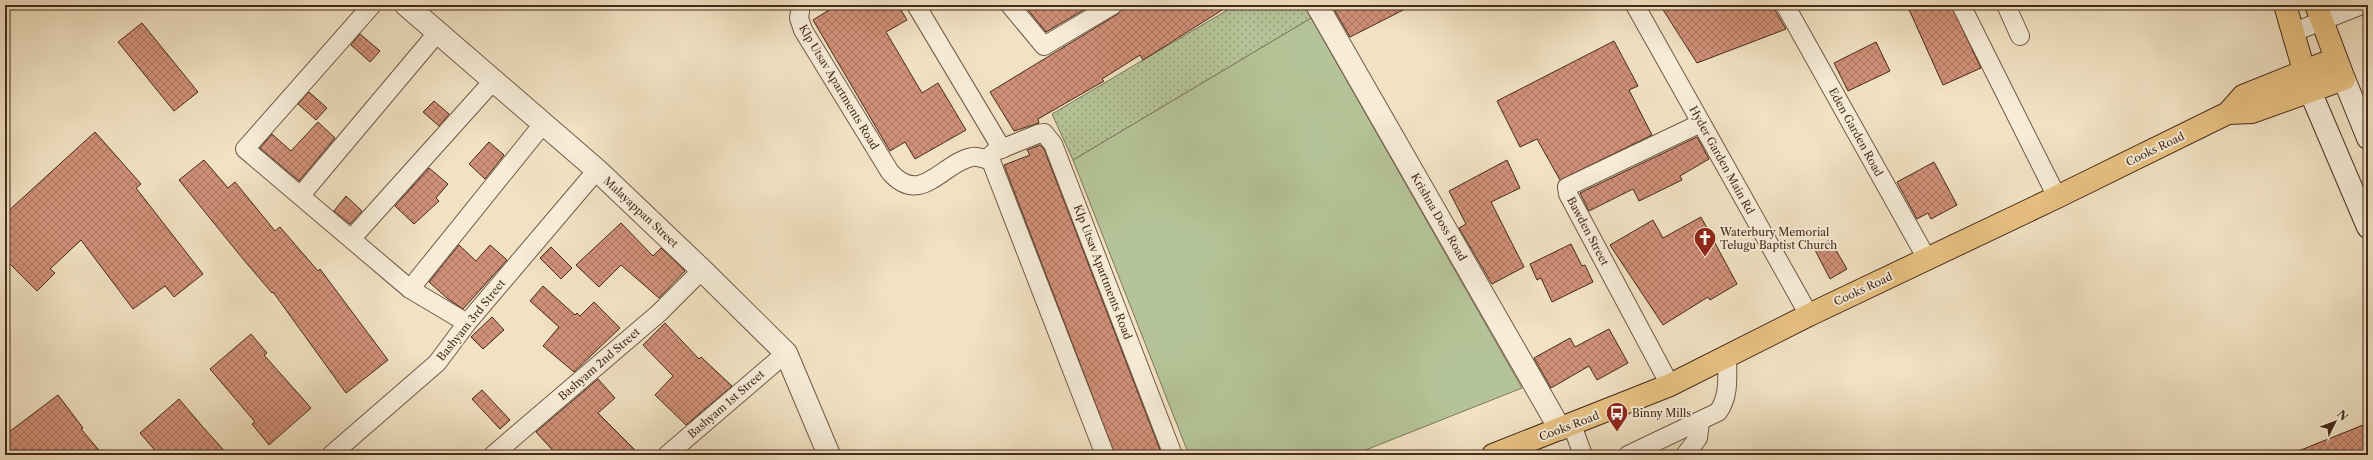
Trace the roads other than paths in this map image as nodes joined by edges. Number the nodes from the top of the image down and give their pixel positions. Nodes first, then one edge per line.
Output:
1 (372, 5) edge
2 (406, 5) edge
3 (801, 5) edge
4 (916, 5) edge
5 (1010, 5) edge
6 (1113, 5) edge
7 (1317, 5) edge
8 (1635, 5) edge
9 (1785, 5) edge
10 (1961, 5) edge
11 (2006, 5) edge
12 (2286, 5) edge
13 (2362, 5) edge
14 (2319, 14) edge
15 (438, 32) junction
16 (2294, 32) junction
17 (2020, 36) dead end
18 (2335, 59) junction
19 (2344, 79) junction
20 (494, 80) junction
21 (2307, 81) junction
22 (1701, 123) junction
23 (543, 124) junction
24 (2368, 138) edge
25 (996, 155) junction
26 (597, 170) junction
27 (301, 195) junction
28 (2057, 198) junction
29 (2368, 227) edge
30 (352, 238) junction
31 (1927, 259) junction
32 (702, 270) junction
33 (410, 289) junction
34 (1809, 315) junction
35 (467, 323) junction
36 (786, 353) junction
37 (1727, 356) junction
38 (1670, 385) junction
39 (1700, 422) junction
40 (1566, 427) junction
41 (331, 455) edge
42 (493, 455) edge
43 (667, 455) edge
44 (829, 455) edge
45 (1105, 455) edge
46 (1173, 455) edge
47 (1493, 455) edge
48 (1583, 455) edge
49 (1628, 455) edge
50 (1685, 455) edge

1 - 27 street
2 - 15 street, Malayappan Street
3 - 25 street, Klp Utsav Apartments Road
4 - 25 street
5 - 6 street
7 - 40 street, Krishna Doss Road
8 - 22 street, Hyder Garden Main Rd
9 - 31 street, Eden Garden Road
10 - 28 street
11 - 17 street
12 - 16 main road
13 - 14 street
14 - 16 street
14 - 18 main road
15 - 20 street, Malayappan Street
15 - 27 street
16 - 21 main road
18 - 19 main road
18 - 21 main road, Cooks Road
19 - 21 main road, Cooks Road
19 - 24 street
20 - 23 street, Malayappan Street
20 - 30 street
21 - 28 main road, Cooks Road
21 - 29 street
22 - 34 street, Hyder Garden Main Rd
22 - 38 street, Bawden Street
23 - 26 street, Malayappan Street
23 - 33 street
25 - 45 street
25 - 46 street, Klp Utsav Apartments Road
26 - 32 street, Malayappan Street
26 - 35 street, Bashyam 3rd Street
27 - 30 street
28 - 31 main road, Cooks Road
30 - 33 street
31 - 34 main road, Cooks Road
32 - 36 street, Malayappan Street
32 - 42 street, Bashyam 2nd Street
33 - 35 street
34 - 37 main road, Cooks Road
35 - 41 street, Bashyam 3rd Street
36 - 43 street, Bashyam 1st Street
36 - 44 street, Malayappan Street
37 - 38 main road, Cooks Road
37 - 39 street
38 - 40 main road, Cooks Road
39 - 49 street
39 - 50 street
40 - 47 main road, Cooks Road
40 - 48 street

